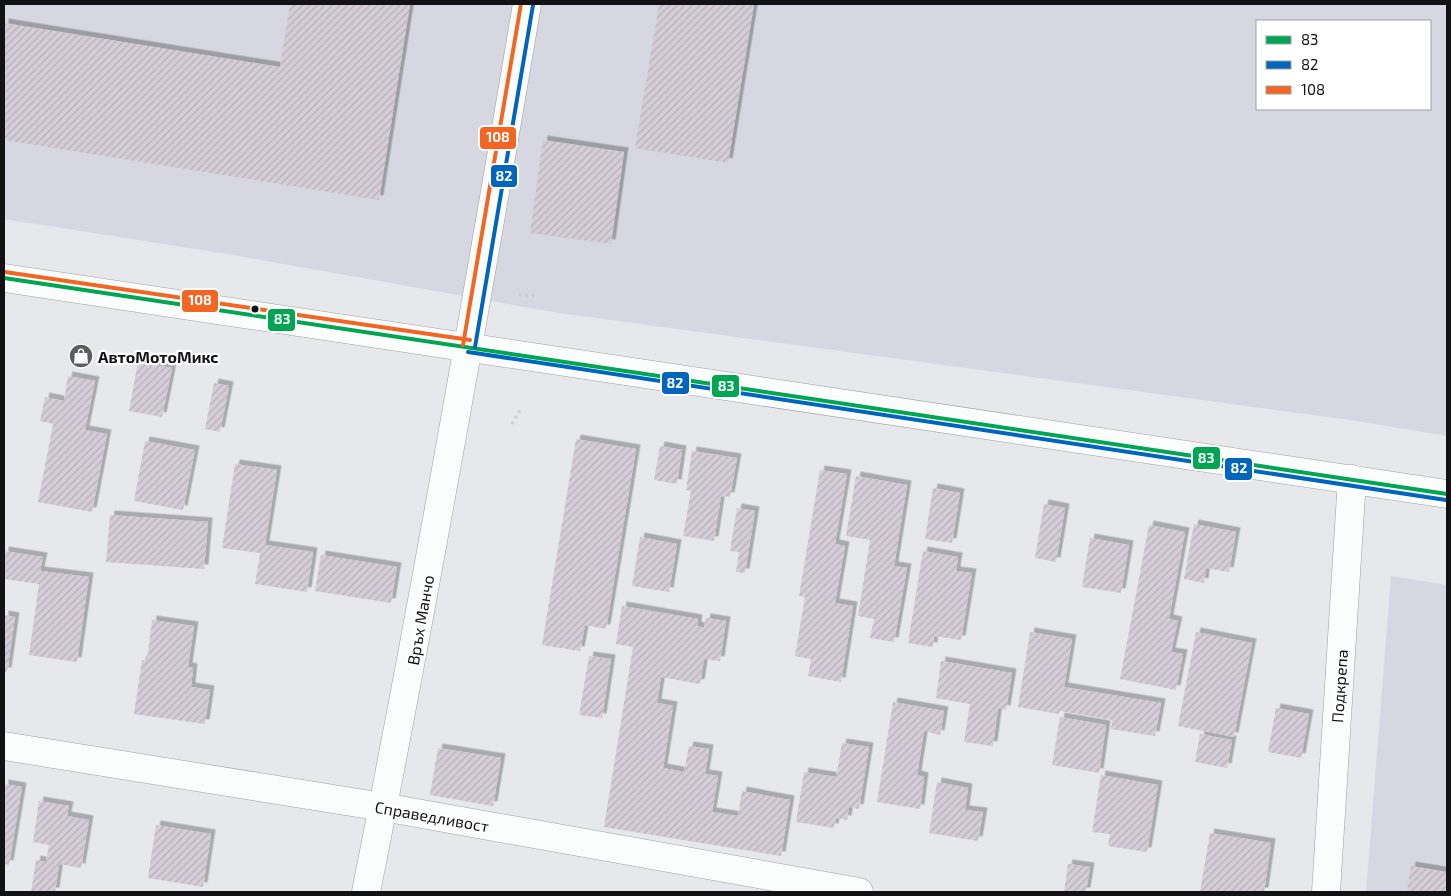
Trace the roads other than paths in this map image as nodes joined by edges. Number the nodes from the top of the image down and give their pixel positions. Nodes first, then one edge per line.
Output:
1 (527, 4) edge
2 (4, 278) edge
3 (469, 346) junction
4 (1352, 479) junction
5 (1447, 494) edge
6 (4, 746) edge
7 (383, 807) junction
8 (800, 888) edge
9 (366, 892) edge
10 (859, 892) edge
11 (1326, 892) edge

1 - 3 street, Връх Манчо
2 - 3 street
3 - 4 street
3 - 7 street, Връх Манчо
4 - 5 street
4 - 11 street, Подкрепа
6 - 7 street, Справедливост
7 - 8 street, Справедливост
7 - 9 street, Връх Манчо
8 - 10 street, Справедливост

